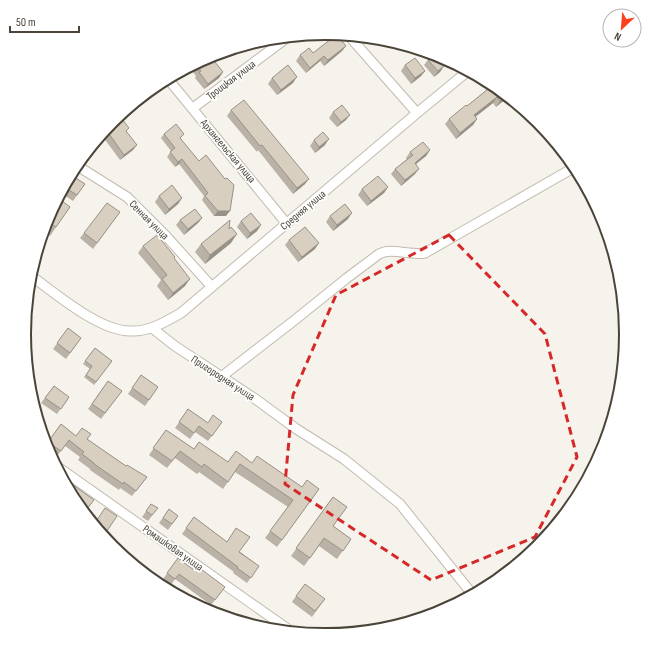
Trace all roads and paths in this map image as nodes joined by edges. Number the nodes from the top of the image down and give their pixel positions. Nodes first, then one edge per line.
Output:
1 (354, 42) edge
2 (278, 44) edge
3 (463, 75) edge
4 (172, 84) edge
5 (193, 108) junction
6 (417, 113) junction
7 (82, 169) edge
8 (568, 170) edge
9 (287, 224) junction
10 (37, 280) edge
11 (212, 287) junction
12 (152, 328) junction
13 (221, 377) junction
14 (64, 470) edge
15 (469, 591) edge
16 (283, 625) edge

1 - 6 street
2 - 5 street, Троицкая улица
3 - 6 street, Средняя улица
4 - 5 street, Архангельская улица
5 - 9 street, Архангельская улица
6 - 9 street, Средняя улица
7 - 11 street, Сенная улица
8 - 13 street
9 - 11 street, Средняя улица
10 - 12 street, Средняя улица
11 - 12 street, Средняя улица
12 - 13 street, Пригородная улица
13 - 15 street, Пригородная улица
14 - 16 street, Ромашковая улица

